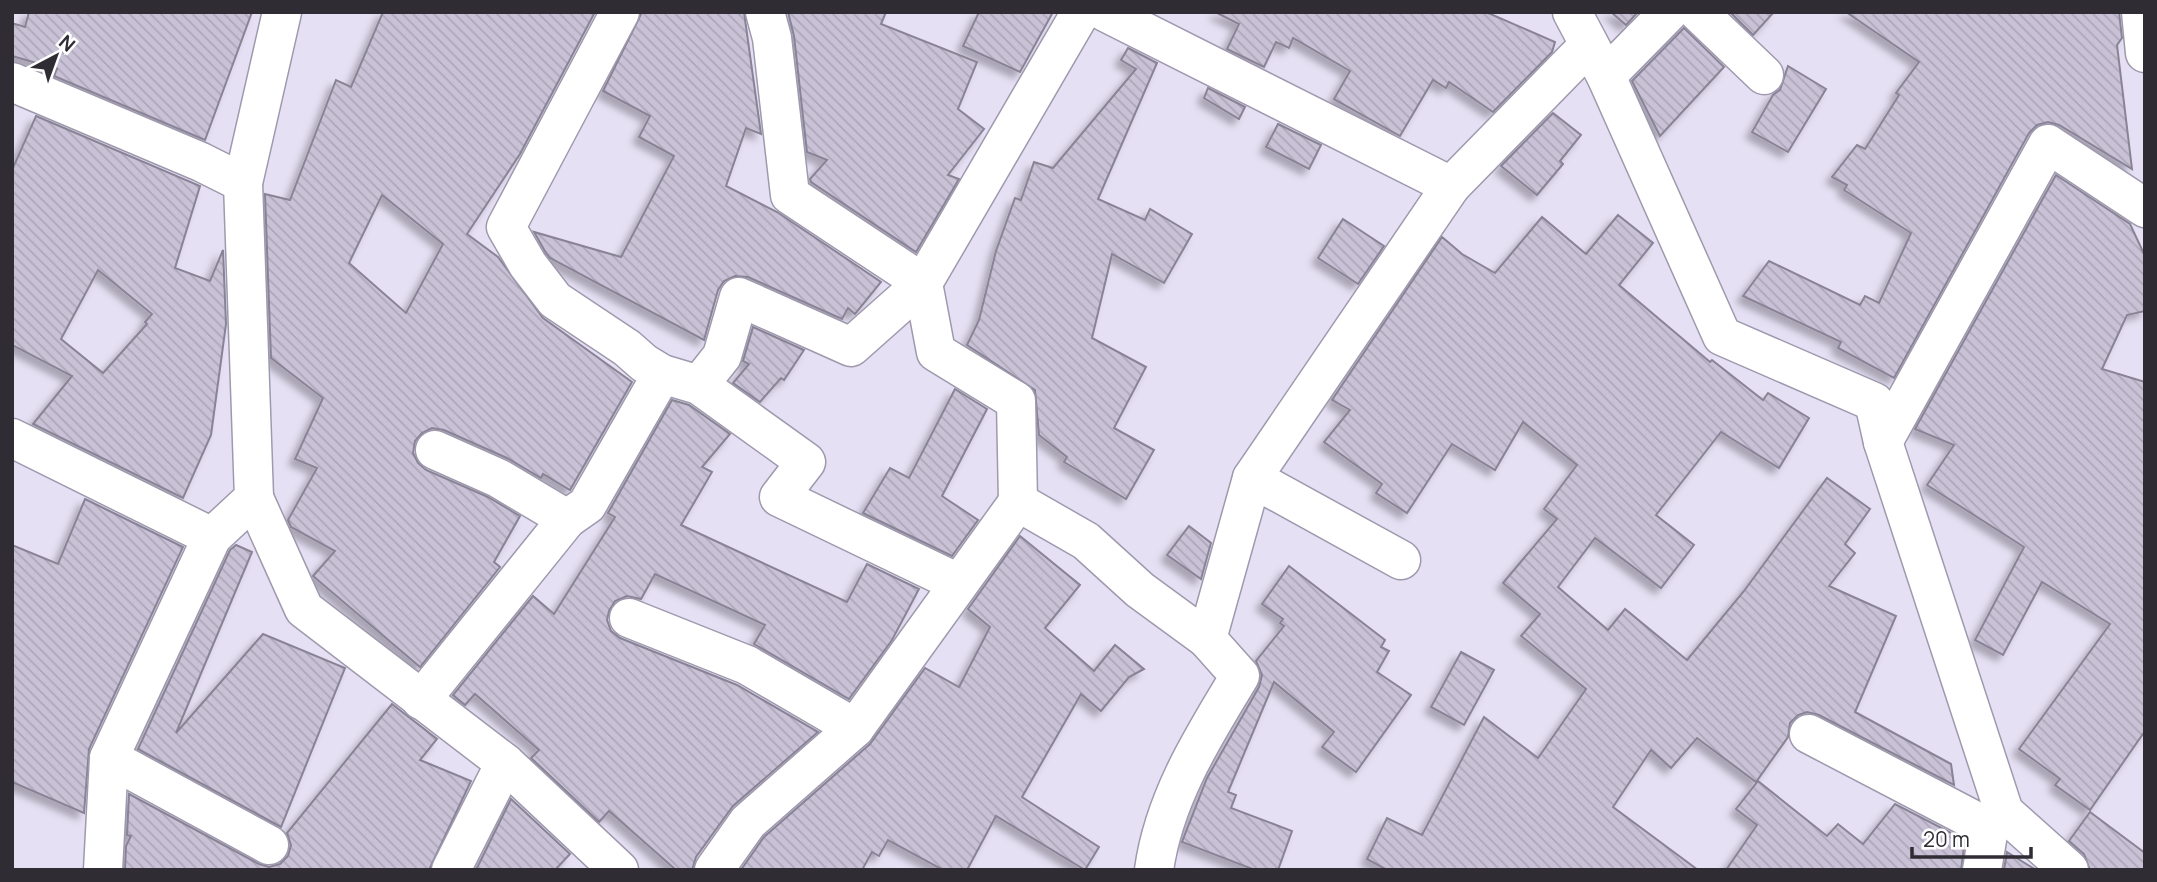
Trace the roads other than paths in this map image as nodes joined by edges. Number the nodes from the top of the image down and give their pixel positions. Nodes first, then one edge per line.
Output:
1 (282, 12) edge
2 (621, 12) edge
3 (765, 12) edge
4 (1081, 12) edge
5 (1105, 12) edge
6 (1669, 12) edge
7 (1698, 12) edge
8 (1589, 44) edge
9 (1764, 75) dead end
10 (12, 82) edge
11 (243, 183) junction
12 (1451, 186) junction
13 (2145, 208) edge
14 (923, 283) junction
15 (662, 374) junction
16 (699, 385) junction
17 (12, 438) edge
18 (1883, 442) junction
19 (435, 450) dead end
20 (1252, 478) junction
21 (254, 498) junction
22 (1018, 502) junction
23 (567, 519) junction
24 (212, 537) junction
25 (1401, 560) dead end
26 (958, 583) junction
27 (629, 618) dead end
28 (1207, 639) junction
29 (421, 700) junction
30 (855, 728) junction
31 (1809, 734) dead end
32 (109, 758) junction
33 (505, 762) junction
34 (1996, 820) junction
35 (269, 845) dead end
36 (103, 870) edge
37 (451, 870) edge
38 (619, 870) edge
39 (714, 870) edge
40 (1154, 870) edge
41 (1982, 870) edge
42 (2069, 870) edge

1 - 11 street
2 - 15 street
3 - 14 street
4 - 14 street
5 - 12 street
6 - 8 street
7 - 9 street
8 - 12 street
8 - 18 street
10 - 11 street
11 - 21 street
12 - 20 street
13 - 18 street
14 - 16 street
14 - 22 street
15 - 16 street
15 - 23 street
16 - 26 street
17 - 24 street
18 - 34 street
19 - 23 street
20 - 25 street
20 - 28 street
21 - 24 street
21 - 29 street
22 - 26 street
22 - 28 street
23 - 29 street
24 - 32 street
26 - 30 street
27 - 30 street
28 - 40 street
29 - 33 street
30 - 39 street
31 - 34 street
32 - 35 street
32 - 36 street
33 - 37 street
33 - 38 street
34 - 41 street
34 - 42 street

